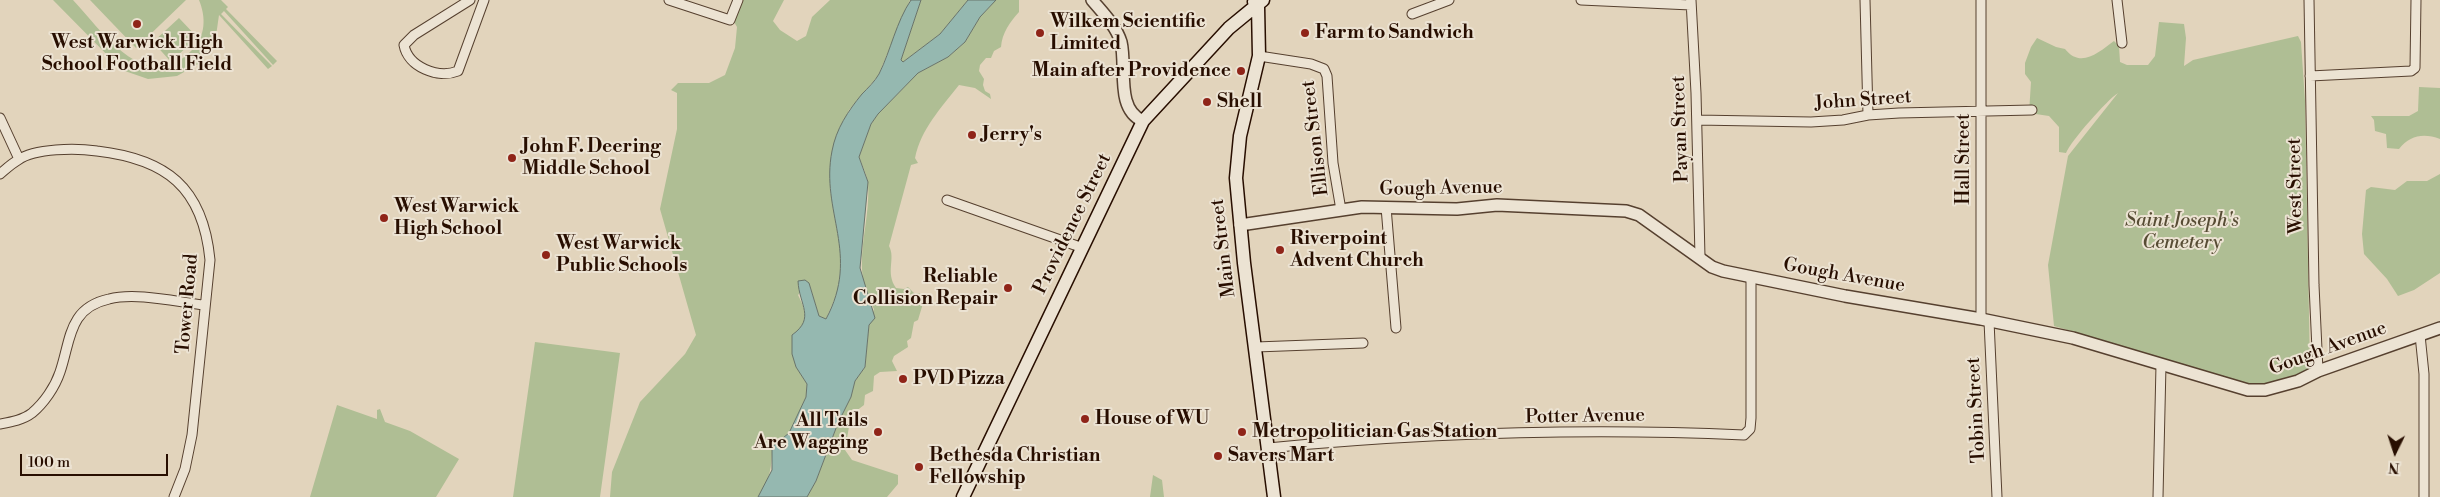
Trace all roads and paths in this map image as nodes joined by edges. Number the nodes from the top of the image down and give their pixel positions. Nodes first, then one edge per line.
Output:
1 (470, 0) edge
2 (484, 0) edge
3 (669, 0) edge
4 (738, 0) edge
5 (1092, 0) edge
6 (1449, 0) edge
7 (1581, 0) edge
8 (1865, 0) edge
9 (1981, 0) edge
10 (2117, 0) edge
11 (2308, 0) edge
12 (2416, 0) edge
13 (1258, 2) edge
14 (1691, 3) edge
15 (1412, 14) dead end
16 (2122, 43) dead end
17 (1259, 56) junction
18 (2310, 76) junction
19 (2032, 110) dead end
20 (1981, 111) junction
21 (1868, 115) junction
22 (0, 118) edge
23 (1697, 120) junction
24 (1143, 121) junction
25 (19, 159) junction
26 (0, 174) edge
27 (947, 200) dead end
28 (1386, 207) junction
29 (1341, 210) junction
30 (1240, 225) junction
31 (1083, 248) junction
32 (1700, 257) junction
33 (1751, 278) junction
34 (204, 305) junction
35 (1985, 320) junction
36 (1396, 328) dead end
37 (2440, 328) edge
38 (2420, 335) junction
39 (1363, 343) dead end
40 (1256, 347) junction
41 (2161, 365) junction
42 (2318, 371) junction
43 (0, 424) edge
44 (1268, 448) junction
45 (174, 497) edge
46 (963, 497) edge
47 (1274, 497) edge
48 (1997, 497) edge
49 (2158, 497) edge
50 (2424, 497) edge

1 - 2 street
3 - 4 street
5 - 24 street
6 - 15 street
7 - 14 street
8 - 21 street
9 - 20 street, Hall Street
10 - 16 street
11 - 18 street, West Street
12 - 18 street
13 - 17 main road, Main Street
13 - 24 main road, Providence Street
14 - 23 street, Payan Street
17 - 29 street, Ellison Street
17 - 30 main road, Main Street
18 - 42 street, West Street
19 - 20 street, John Street
20 - 21 street, John Street
20 - 35 street, Hall Street
21 - 23 street, John Street
22 - 25 street
23 - 32 street, Payan Street
24 - 31 main road, Providence Street
25 - 26 street
25 - 34 street, Tower Road
27 - 31 street
28 - 29 street, Gough Avenue
28 - 32 street, Gough Avenue
28 - 36 street
29 - 30 street, Gough Avenue
30 - 40 main road, Main Street
31 - 46 main road, Providence Street
32 - 33 street, Gough Avenue
33 - 35 street, Gough Avenue
33 - 44 street, Potter Avenue
34 - 43 street
34 - 45 street, Tower Road
35 - 41 street, Gough Avenue
35 - 48 street, Tobin Street
37 - 38 street, Gough Avenue
38 - 42 street, Gough Avenue
38 - 50 street
39 - 40 street
40 - 44 main road, Main Street
41 - 42 street, Gough Avenue
41 - 49 street
44 - 47 main road, Main Street

